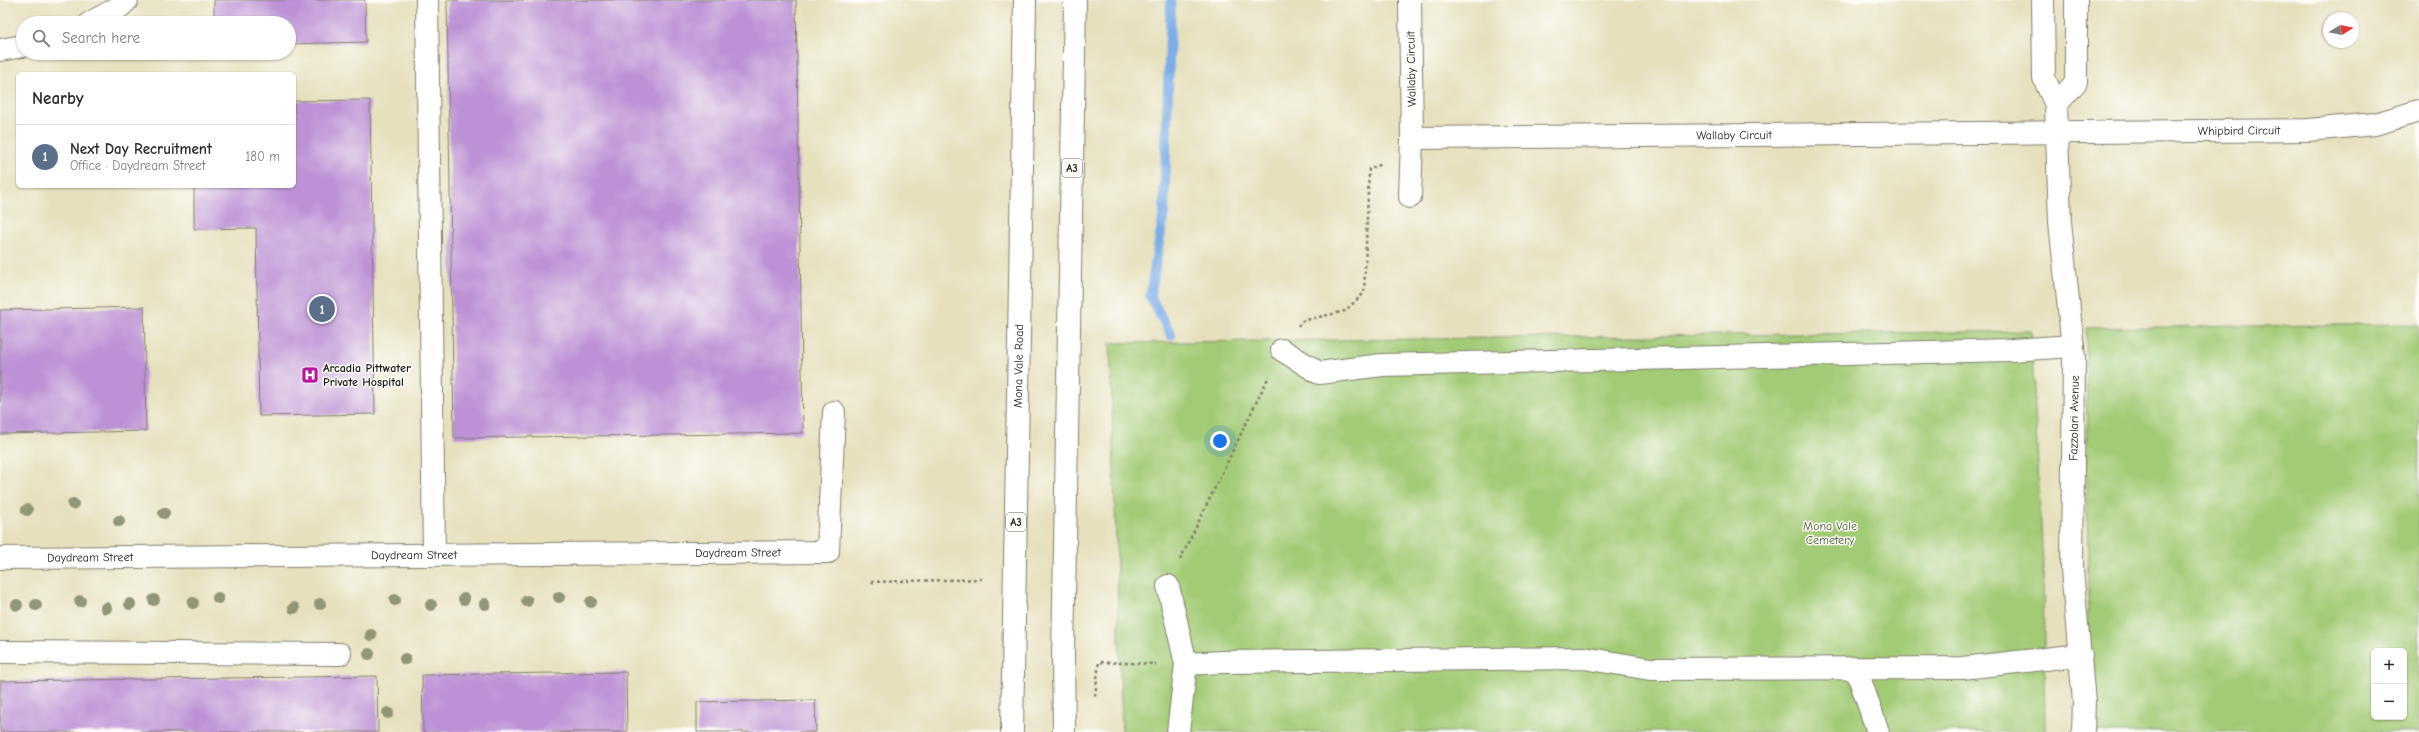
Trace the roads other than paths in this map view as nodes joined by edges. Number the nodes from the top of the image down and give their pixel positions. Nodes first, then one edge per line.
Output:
1 (127, 0) edge
2 (427, 0) edge
3 (1025, 0) edge
4 (1075, 0) edge
5 (1410, 0) edge
6 (2043, 0) edge
7 (2076, 0) edge
8 (103, 16) edge
9 (16, 47) edge
10 (0, 50) edge
11 (2056, 105) junction
12 (2419, 111) edge
13 (2056, 132) junction
14 (1411, 146) junction
15 (1410, 197) dead end
16 (2073, 346) junction
17 (1282, 350) road end
18 (834, 412) dead end
19 (434, 555) junction
20 (0, 558) edge
21 (1168, 586) road end
22 (0, 652) edge
23 (340, 654) dead end
24 (2081, 655) junction
25 (1186, 664) junction
26 (1856, 668) junction
27 (1012, 732) edge
28 (1064, 732) edge
29 (1178, 732) edge
30 (1878, 732) edge
31 (2083, 732) edge

1 - 8 main road
2 - 19 main road
3 - 27 main road, Mona Vale Road / A3
4 - 28 main road, A3
5 - 14 main road, Wallaby Circuit
6 - 11 main road, Fazzolari Avenue
7 - 11 main road
9 - 10 main road
11 - 13 main road, Fazzolari Avenue
12 - 13 main road, Whipbird Circuit
13 - 14 main road, Wallaby Circuit
13 - 16 main road, Fazzolari Avenue
14 - 15 main road, Wallaby Circuit
16 - 17 main road
16 - 24 main road, Fazzolari Avenue
18 - 19 main road, Daydream Street
19 - 20 main road, Daydream Street
21 - 25 main road
22 - 23 main road
24 - 26 main road
24 - 31 main road, Fazzolari Avenue
25 - 26 main road
25 - 29 main road
26 - 30 main road

